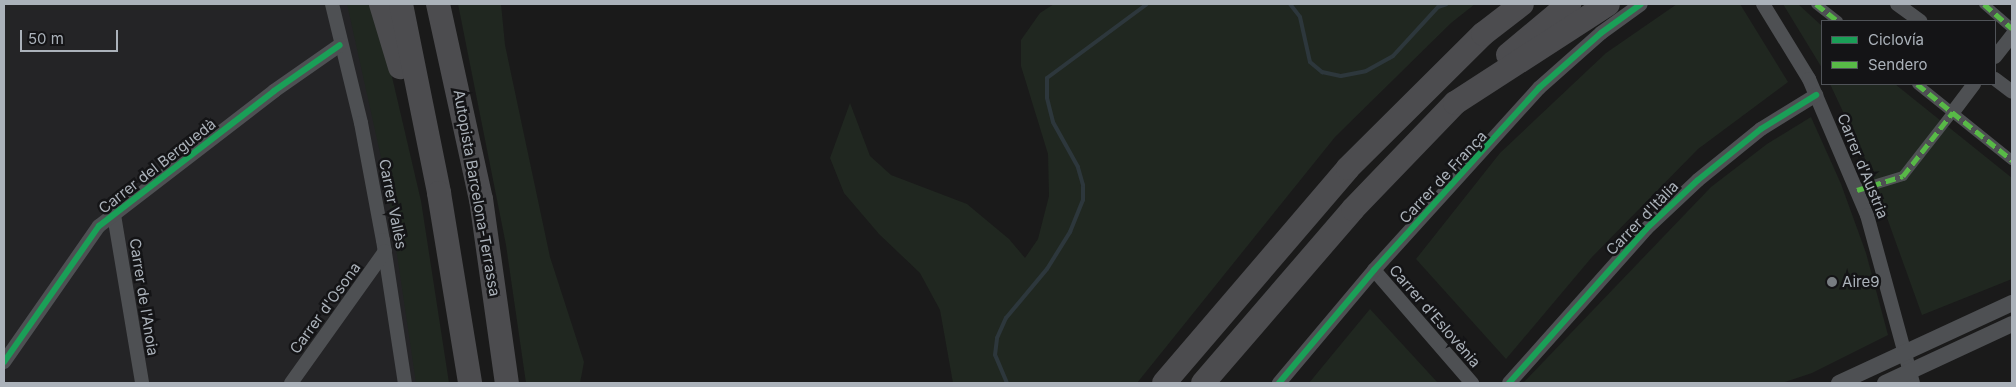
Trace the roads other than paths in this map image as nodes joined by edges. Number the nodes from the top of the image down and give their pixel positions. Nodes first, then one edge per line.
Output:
1 (327, 4) edge
2 (332, 4) edge
3 (381, 4) edge
4 (401, 4) edge
5 (438, 4) edge
6 (1522, 4) edge
7 (1569, 4) edge
8 (1608, 4) edge
9 (1641, 4) edge
10 (1763, 4) edge
11 (1816, 4) edge
12 (1897, 4) edge
13 (1984, 4) edge
14 (1837, 20) edge
15 (1919, 20) edge
16 (2012, 28) edge
17 (2012, 35) edge
18 (339, 39) junction
19 (1996, 56) edge
20 (1996, 81) edge
21 (1919, 85) edge
22 (1973, 85) edge
23 (2012, 92) edge
24 (1816, 95) junction
25 (1455, 103) junction
26 (1953, 112) junction
27 (2012, 160) edge
28 (1857, 190) junction
29 (439, 193) junction
30 (114, 215) junction
31 (385, 251) junction
32 (1374, 270) junction
33 (2012, 303) edge
34 (2012, 324) edge
35 (1904, 352) junction
36 (4, 362) edge
37 (1911, 378) edge
38 (142, 383) edge
39 (291, 383) edge
40 (404, 383) edge
41 (470, 383) edge
42 (507, 383) edge
43 (1164, 383) edge
44 (1203, 383) edge
45 (1279, 383) edge
46 (1472, 383) edge
47 (1510, 383) edge
48 (1839, 383) edge
49 (1885, 383) edge

1 - 18 street, Carrer Vallès
2 - 18 street, Carrer Vallès
3 - 29 highway
4 - 29 highway
5 - 42 highway, Autopista Barcelona-Terrassa
6 - 43 highway
7 - 25 highway
8 - 25 highway
9 - 32 street, Carrer de França
10 - 24 street, Carrer d'Austria
11 - 14 street
12 - 15 street
13 - 16 street
17 - 19 street
18 - 30 street, Carrer del Berguedà
18 - 31 street, Carrer Vallès
20 - 23 street
21 - 26 street
22 - 26 street
24 - 28 street, Carrer d'Austria
24 - 47 street, Carrer d'Itàlia
25 - 44 highway
26 - 27 street
26 - 28 street
28 - 35 street, Carrer d'Austria
29 - 41 highway
30 - 36 street, Carrer del Berguedà
30 - 38 street, Carrer de l'Anoia
31 - 39 street, Carrer d'Osona
31 - 40 street, Carrer Vallès
32 - 45 street, Carrer de França
32 - 46 street, Carrer d'Eslovènia
33 - 35 street
34 - 37 street
35 - 37 street, Carrer d'Austria
35 - 48 street
37 - 49 street

